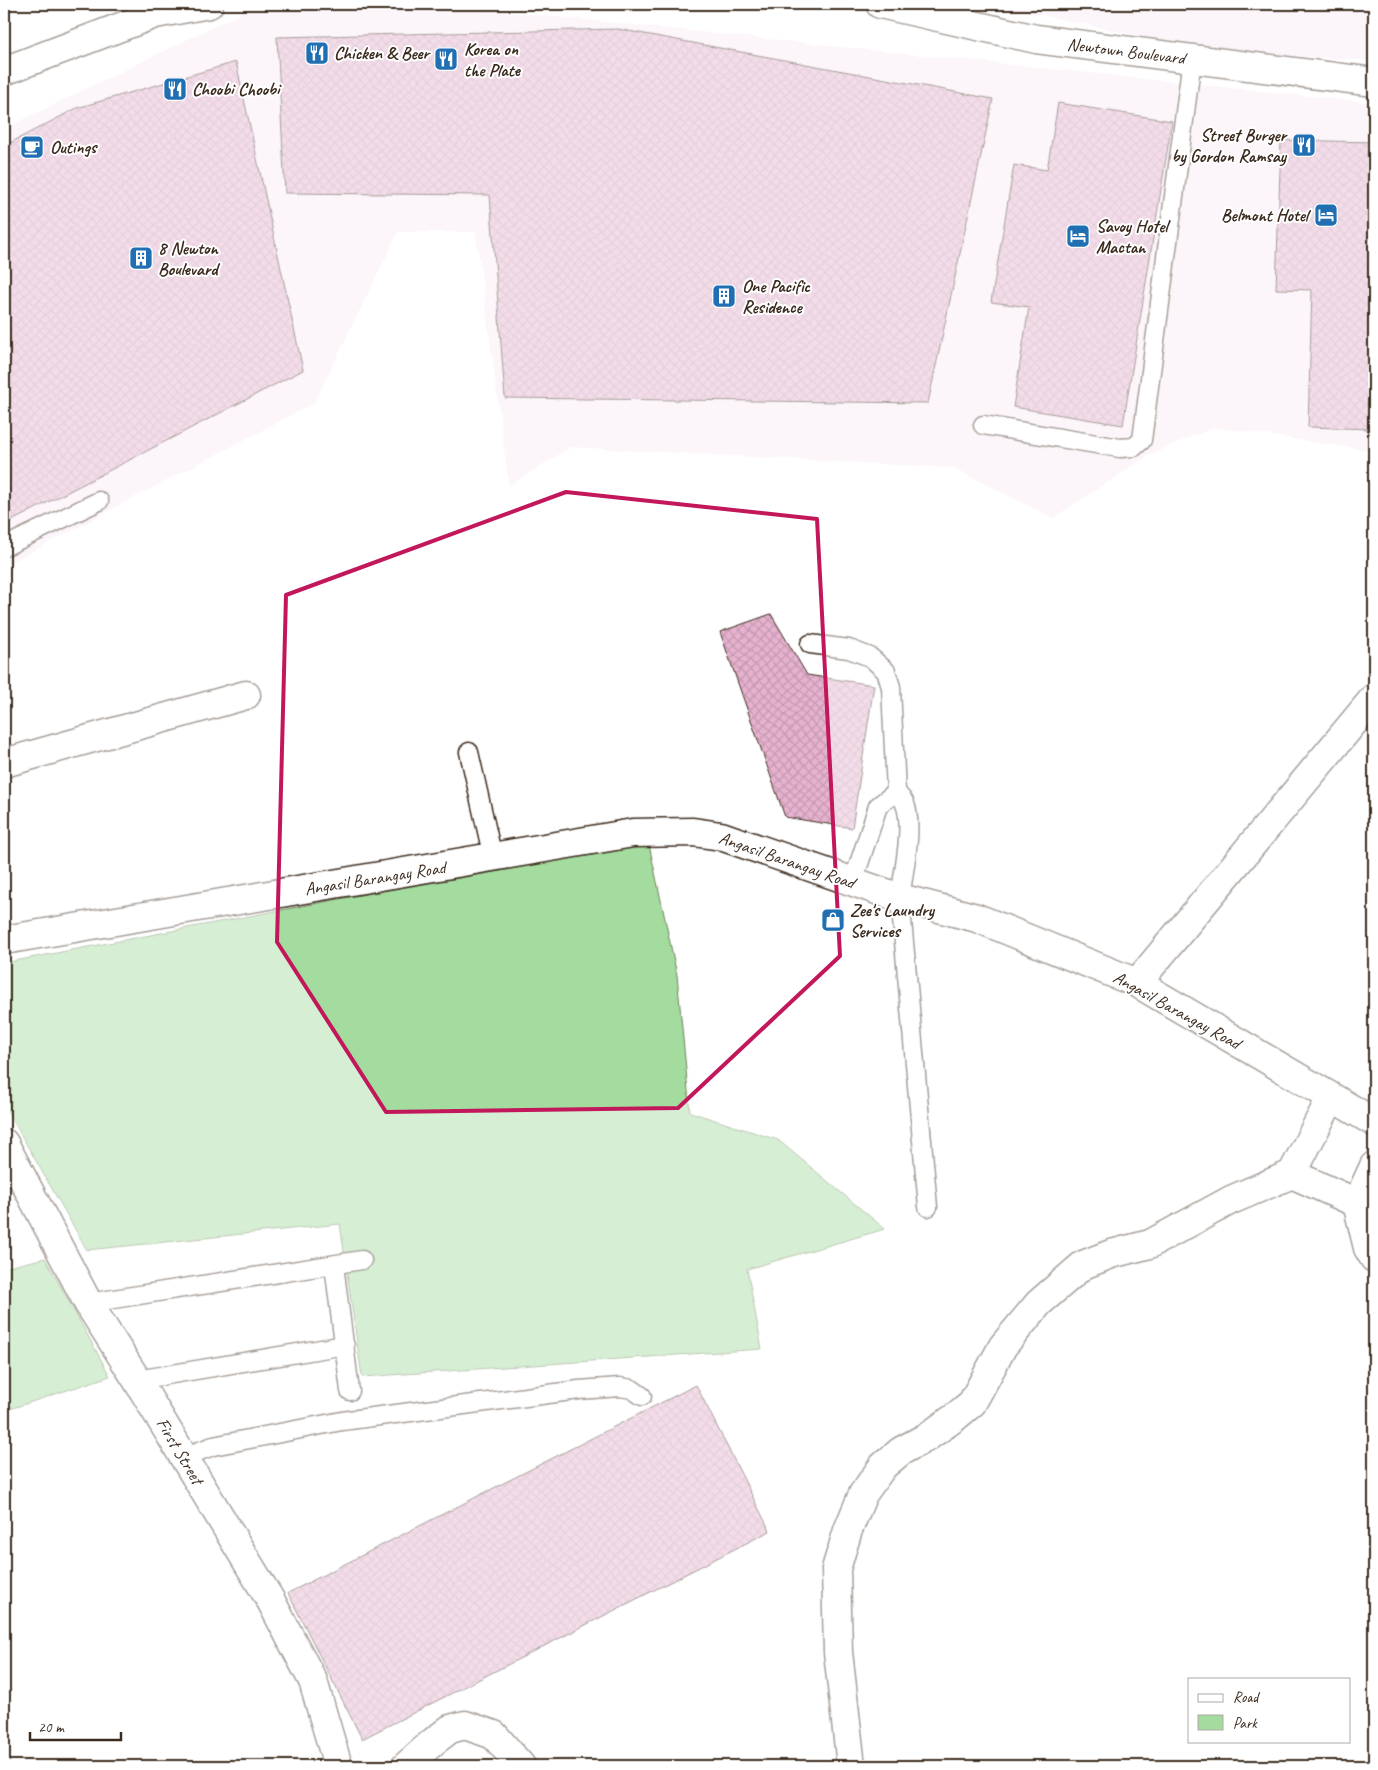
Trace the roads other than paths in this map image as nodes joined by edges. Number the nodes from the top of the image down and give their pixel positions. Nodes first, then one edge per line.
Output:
1 (209, 4) edge
2 (880, 4) edge
3 (1192, 59) junction
4 (4, 72) edge
5 (1374, 82) edge
6 (983, 425) dead end
7 (99, 501) dead end
8 (4, 547) edge
9 (810, 644) dead end
10 (246, 695) dead end
11 (1374, 698) edge
12 (469, 752) dead end
13 (4, 763) edge
14 (896, 792) junction
15 (493, 858) junction
16 (853, 882) junction
17 (900, 898) junction
18 (4, 940) edge
19 (1137, 983) junction
20 (1331, 1098) junction
21 (1374, 1122) edge
22 (4, 1143) edge
23 (1374, 1166) edge
24 (1292, 1174) junction
25 (1357, 1203) junction
26 (928, 1207) dead end
27 (1374, 1258) edge
28 (362, 1260) dead end
29 (334, 1265) junction
30 (88, 1303) junction
31 (345, 1345) junction
32 (137, 1380) junction
33 (350, 1391) dead end
34 (642, 1396) dead end
35 (184, 1457) junction
36 (338, 1766) edge
37 (406, 1766) edge
38 (521, 1766) edge
39 (851, 1766) edge

1 - 4 street
2 - 3 street, Newtown Boulevard
3 - 5 street, Newtown Boulevard
3 - 6 lane
7 - 8 lane
9 - 14 lane
10 - 13 street
11 - 19 street
12 - 15 lane
14 - 16 lane
14 - 17 lane
15 - 16 street, Angasil Barangay Road
15 - 18 street, Angasil Barangay Road
16 - 17 street, Angasil Barangay Road
17 - 19 street, Angasil Barangay Road
17 - 26 lane
19 - 20 street, Angasil Barangay Road
20 - 21 street, Angasil Barangay Road
20 - 24 street
22 - 30 street, First Street
23 - 25 street
24 - 25 street
24 - 39 street
25 - 27 street
28 - 29 lane
29 - 30 lane
29 - 31 lane
30 - 32 street, First Street
31 - 32 lane
31 - 33 lane
32 - 35 street, First Street
34 - 35 lane
35 - 36 street, First Street
37 - 38 street

